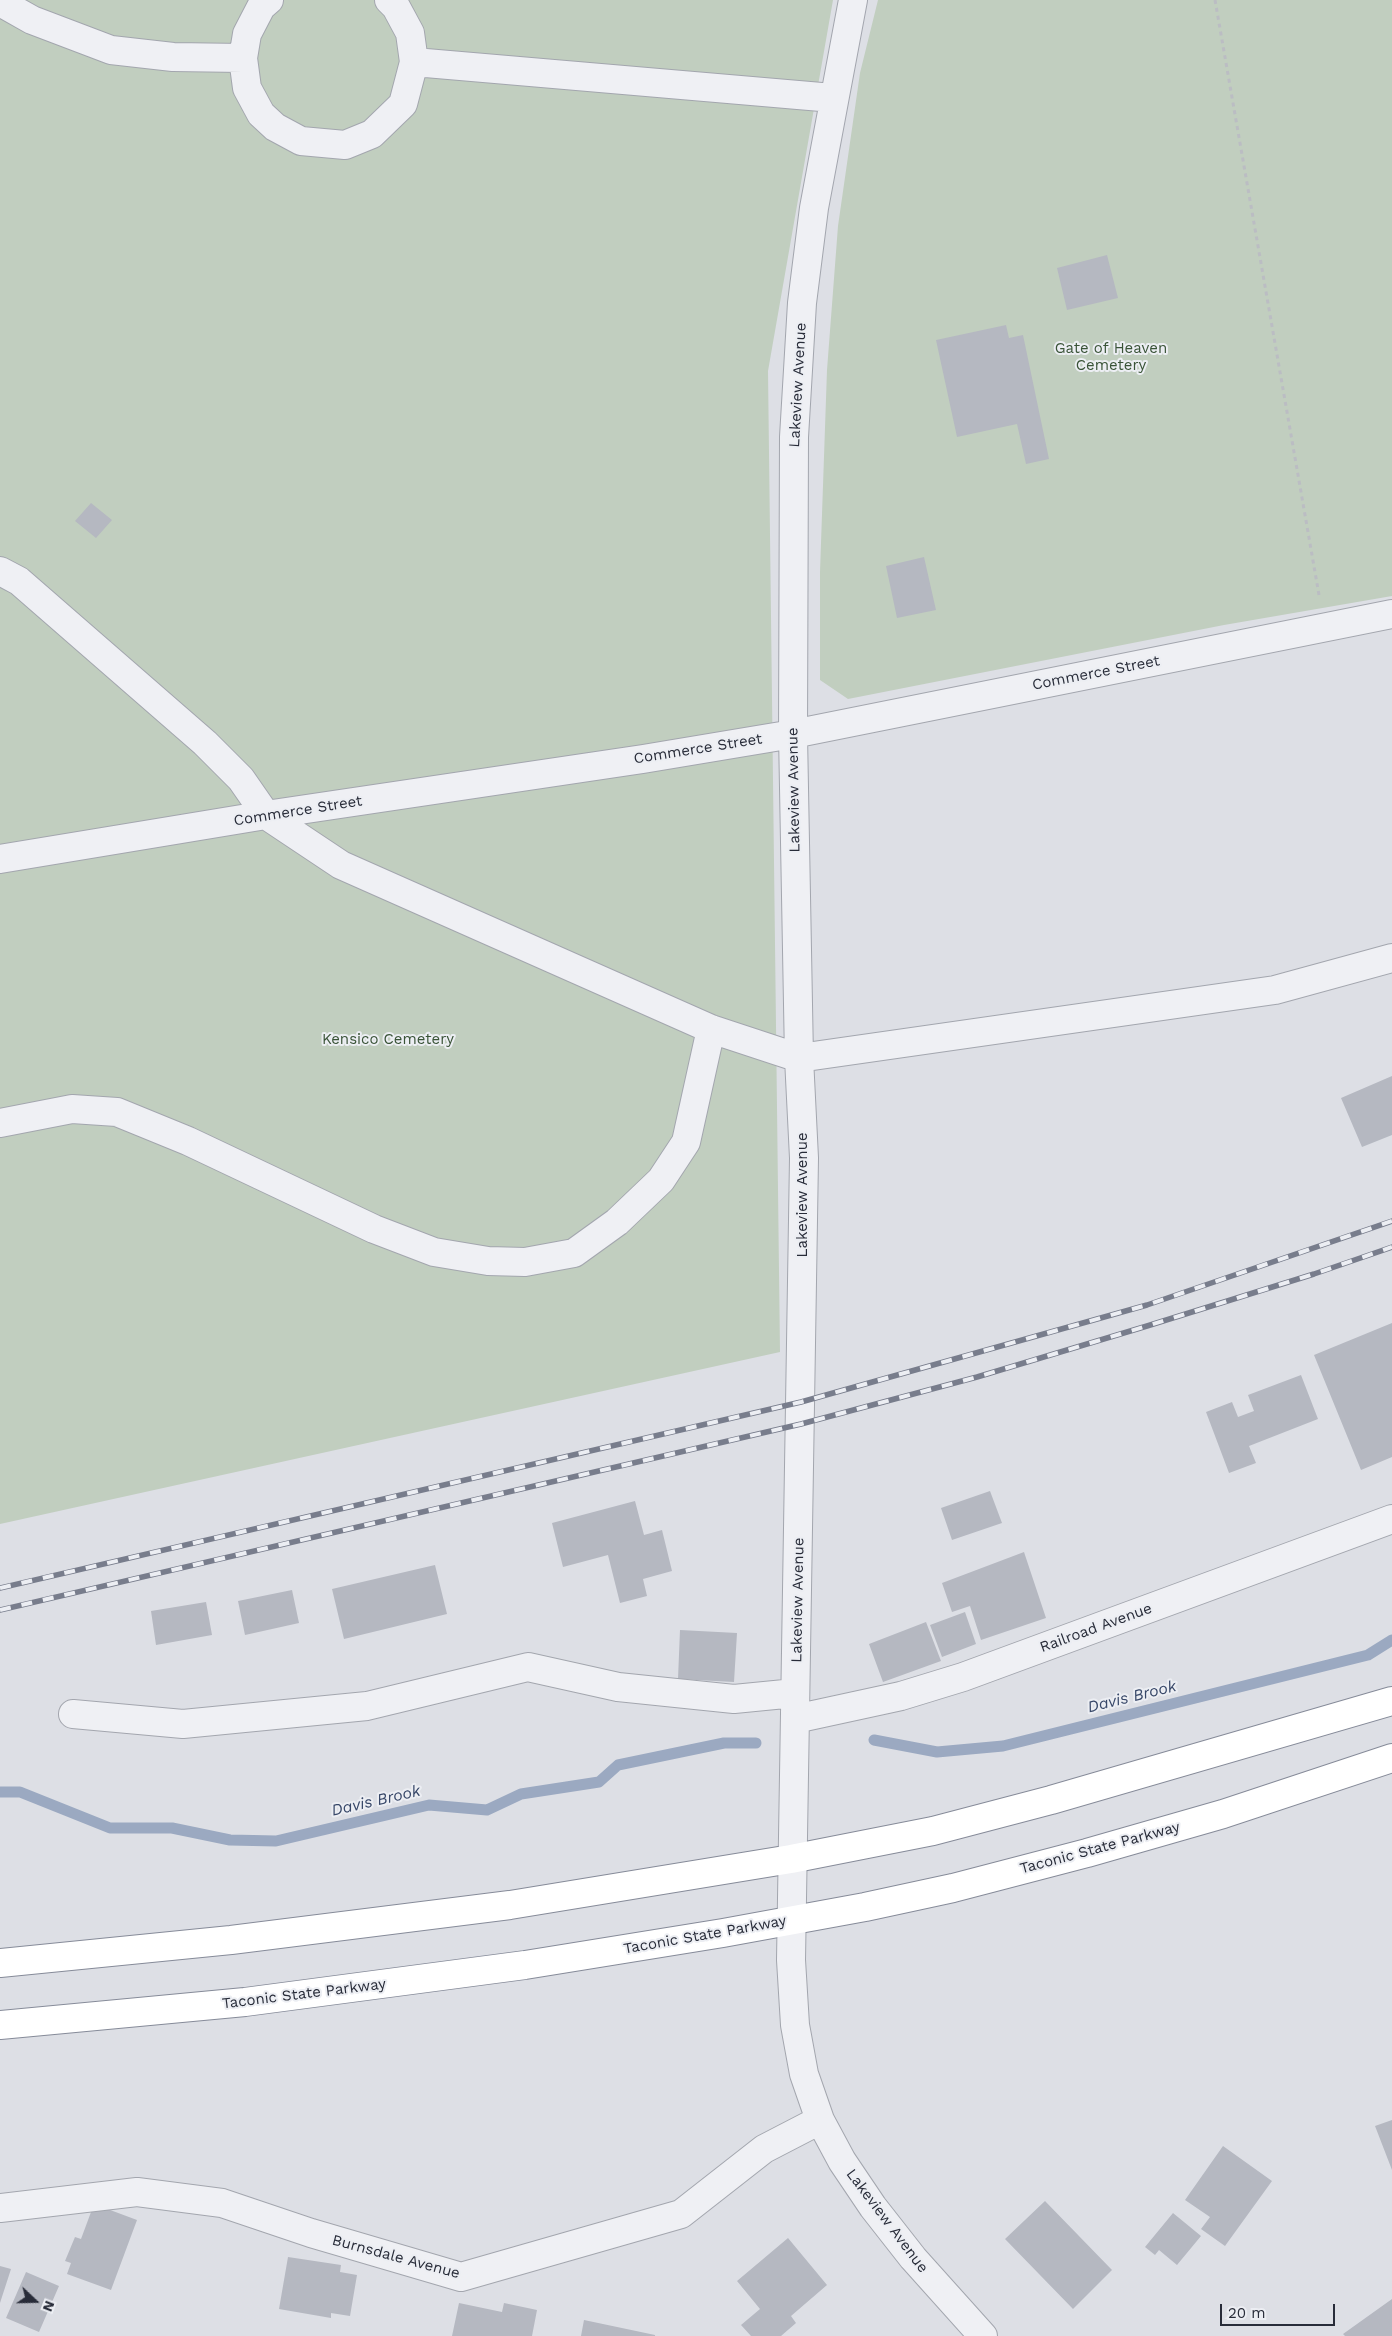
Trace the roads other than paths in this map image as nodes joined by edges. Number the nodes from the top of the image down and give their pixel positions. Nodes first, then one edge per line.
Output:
1 (269, 0) edge
2 (389, 0) edge
3 (853, 0) edge
4 (0, 2) edge
5 (243, 58) junction
6 (414, 62) junction
7 (833, 98) junction
8 (0, 571) edge
9 (1392, 614) edge
10 (793, 734) junction
11 (266, 815) junction
12 (0, 859) edge
13 (1392, 958) edge
14 (711, 1029) junction
15 (799, 1058) junction
16 (0, 1123) edge
17 (1392, 1519) edge
18 (1392, 1701) edge
19 (795, 1706) junction
20 (73, 1714) dead end
21 (1392, 1758) edge
22 (792, 1859) junction
23 (790, 1921) junction
24 (0, 1963) edge
25 (0, 2025) edge
26 (820, 2120) junction
27 (0, 2208) edge
28 (983, 2336) edge

1 - 5 street
2 - 6 street
3 - 7 street, Lakeview Avenue
4 - 5 street
5 - 6 street
6 - 7 street
7 - 10 street, Lakeview Avenue
8 - 11 street
9 - 10 street, Commerce Street
10 - 11 street, Commerce Street
10 - 15 street, Lakeview Avenue
11 - 12 street, Commerce Street
11 - 14 street
13 - 15 street
14 - 15 street
14 - 16 street
15 - 19 street, Lakeview Avenue
17 - 19 street, Railroad Avenue
18 - 22 highway
19 - 20 street, Railroad Avenue
19 - 22 street, Lakeview Avenue
21 - 23 highway, Taconic State Parkway
22 - 23 street, Lakeview Avenue
22 - 24 highway
23 - 25 highway, Taconic State Parkway
23 - 26 street, Lakeview Avenue
26 - 27 street, Burnsdale Avenue
26 - 28 street, Lakeview Avenue

